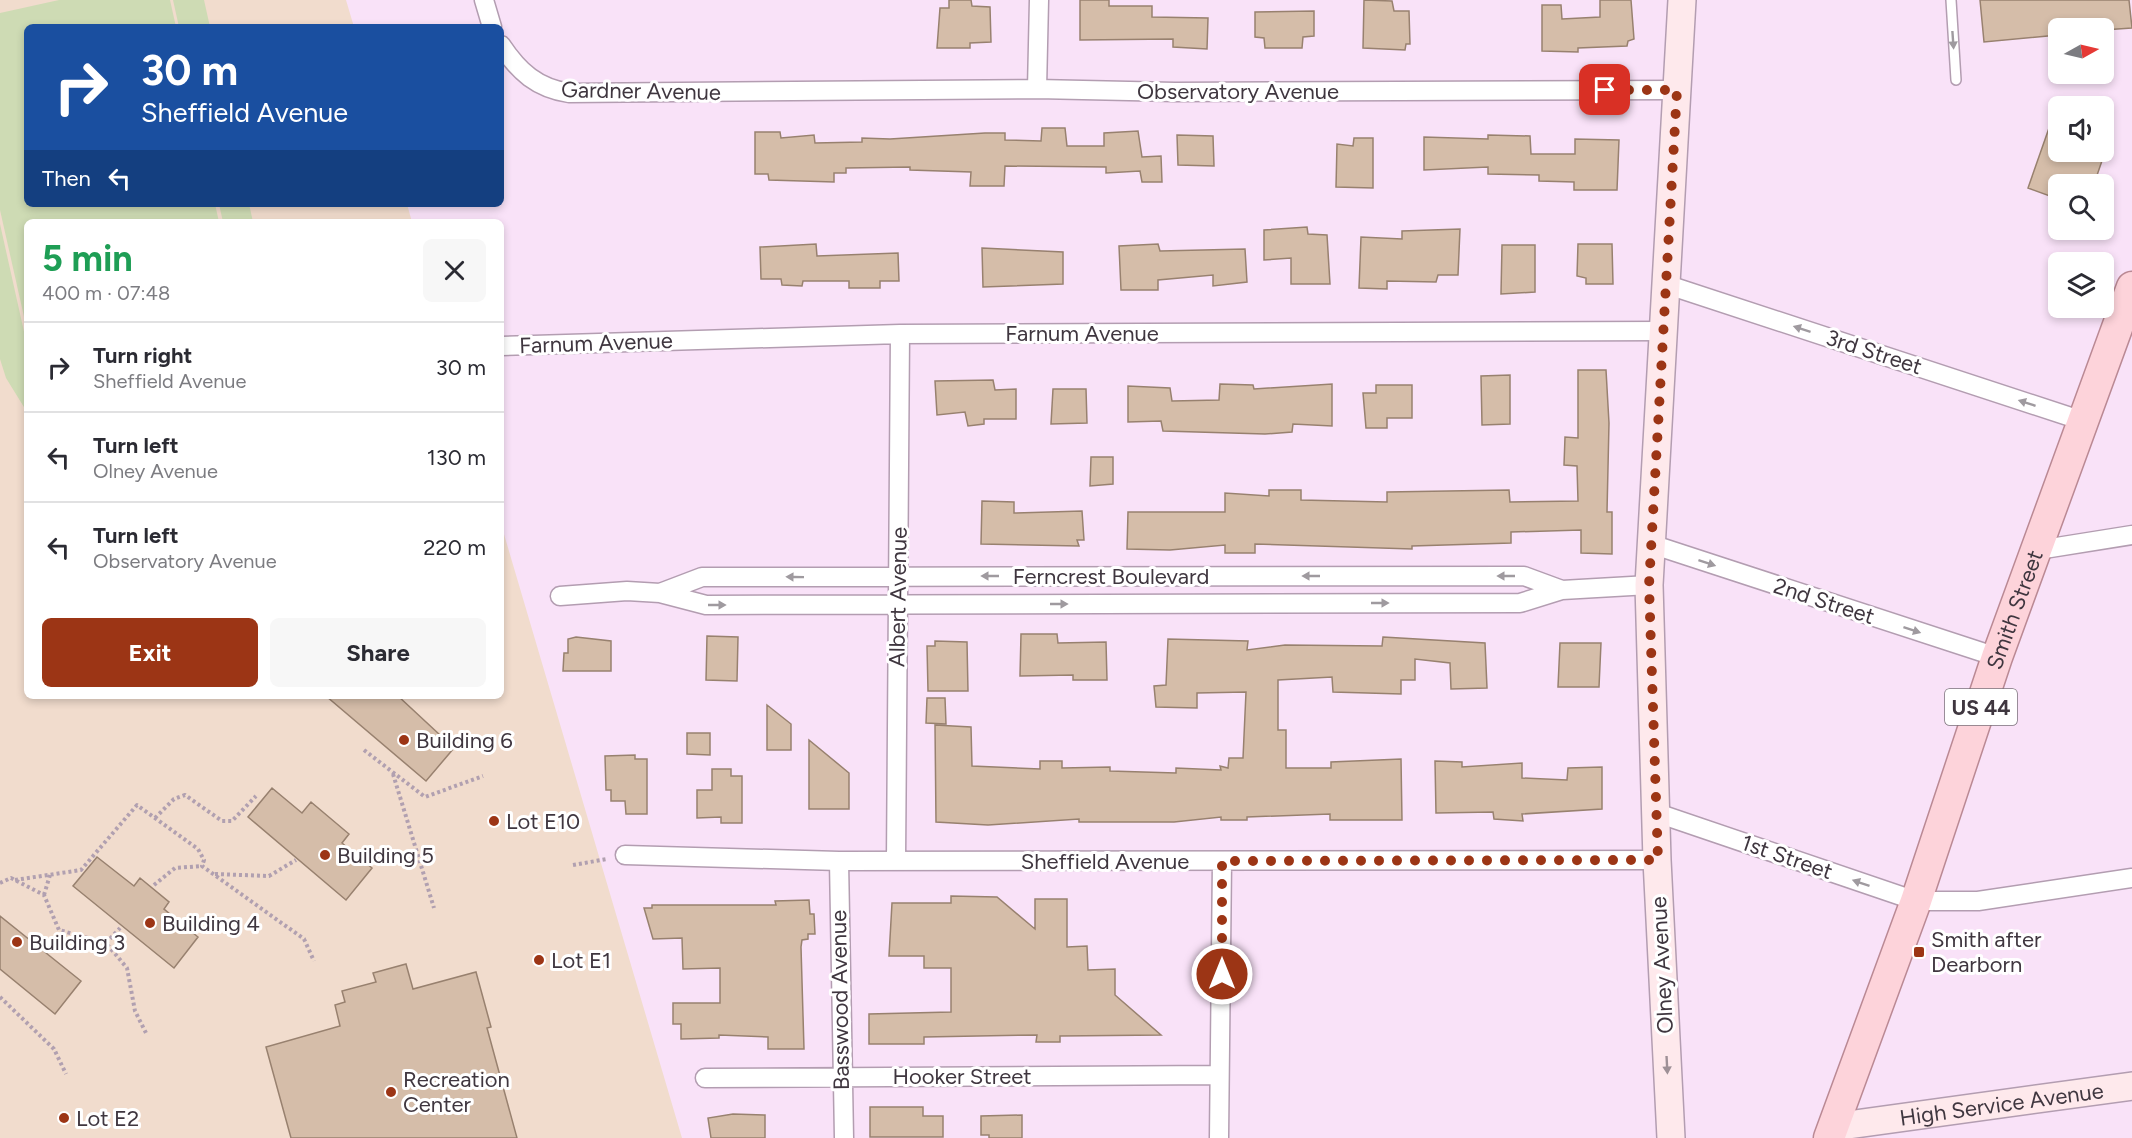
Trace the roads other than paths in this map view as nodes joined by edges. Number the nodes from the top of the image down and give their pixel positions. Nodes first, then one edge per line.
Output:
1 (483, 0) edge
2 (1039, 0) edge
3 (1682, 0) edge
4 (1951, 0) edge
5 (491, 24) edge
6 (504, 49) edge
7 (1956, 80) dead end
8 (1037, 89) junction
9 (1677, 90) junction
10 (800, 91) joint
11 (1665, 284) junction
12 (2132, 287) edge
13 (1663, 331) junction
14 (900, 334) junction
15 (504, 346) edge
16 (2083, 421) junction
17 (2132, 535) edge
18 (1652, 544) junction
19 (2038, 550) junction
20 (898, 577) junction
21 (1649, 585) junction
22 (1562, 590) junction
23 (660, 593) junction
24 (560, 596) dead end
25 (898, 604) junction
26 (1997, 657) junction
27 (1657, 813) junction
28 (625, 855) road end
29 (1658, 860) junction
30 (839, 861) junction
31 (896, 861) junction
32 (1222, 861) junction
33 (2132, 878) edge
34 (1916, 901) junction
35 (1219, 1075) junction
36 (842, 1076) junction
37 (705, 1078) dead end
38 (2132, 1086) edge
39 (1831, 1133) edge
40 (844, 1138) edge
41 (1219, 1138) edge
42 (1671, 1138) edge

1 - 5 street
2 - 8 street
3 - 9 street, Olney Avenue
4 -> 7 lane
6 - 10 street, Gardner Avenue
8 - 9 street, Observatory Avenue
8 - 10 street, Observatory Avenue
9 - 11 street, Olney Avenue
11 - 13 street, Olney Avenue
16 -> 11 street, 3rd Street
12 - 16 main road, Smith Street / US 44
13 - 14 street, Farnum Avenue
13 - 18 street, Olney Avenue
14 - 15 street, Farnum Avenue
14 - 20 street, Albert Avenue
16 - 19 main road, Smith Street / US 44
17 - 19 street
18 - 21 street, Olney Avenue
18 -> 26 street, 2nd Street
19 - 26 main road, Smith Street / US 44
22 -> 20 street, Ferncrest Boulevard
20 -> 23 street, Ferncrest Boulevard
20 - 25 street, Albert Avenue
21 - 22 street, Ferncrest Boulevard
21 - 27 street, Olney Avenue
25 -> 22 street, Ferncrest Boulevard
23 - 24 street, Ferncrest Boulevard
23 -> 25 street, Ferncrest Boulevard
25 - 31 street, Albert Avenue
26 - 34 main road, Smith Street / US 44
27 - 29 street, Olney Avenue
34 -> 27 street, 1st Street
28 - 30 street, Sheffield Avenue
29 - 32 street, Sheffield Avenue
29 -> 42 street, Olney Avenue
30 - 31 street, Sheffield Avenue
30 - 36 street, Basswood Avenue
31 - 32 street, Sheffield Avenue
32 - 35 street
33 - 34 street, 1st Street
34 - 39 main road, Smith Street / US 44
35 - 36 street, Hooker Street
35 - 41 street
36 - 37 street, Hooker Street
36 - 40 street, Basswood Avenue
38 - 39 street, High Service Avenue

